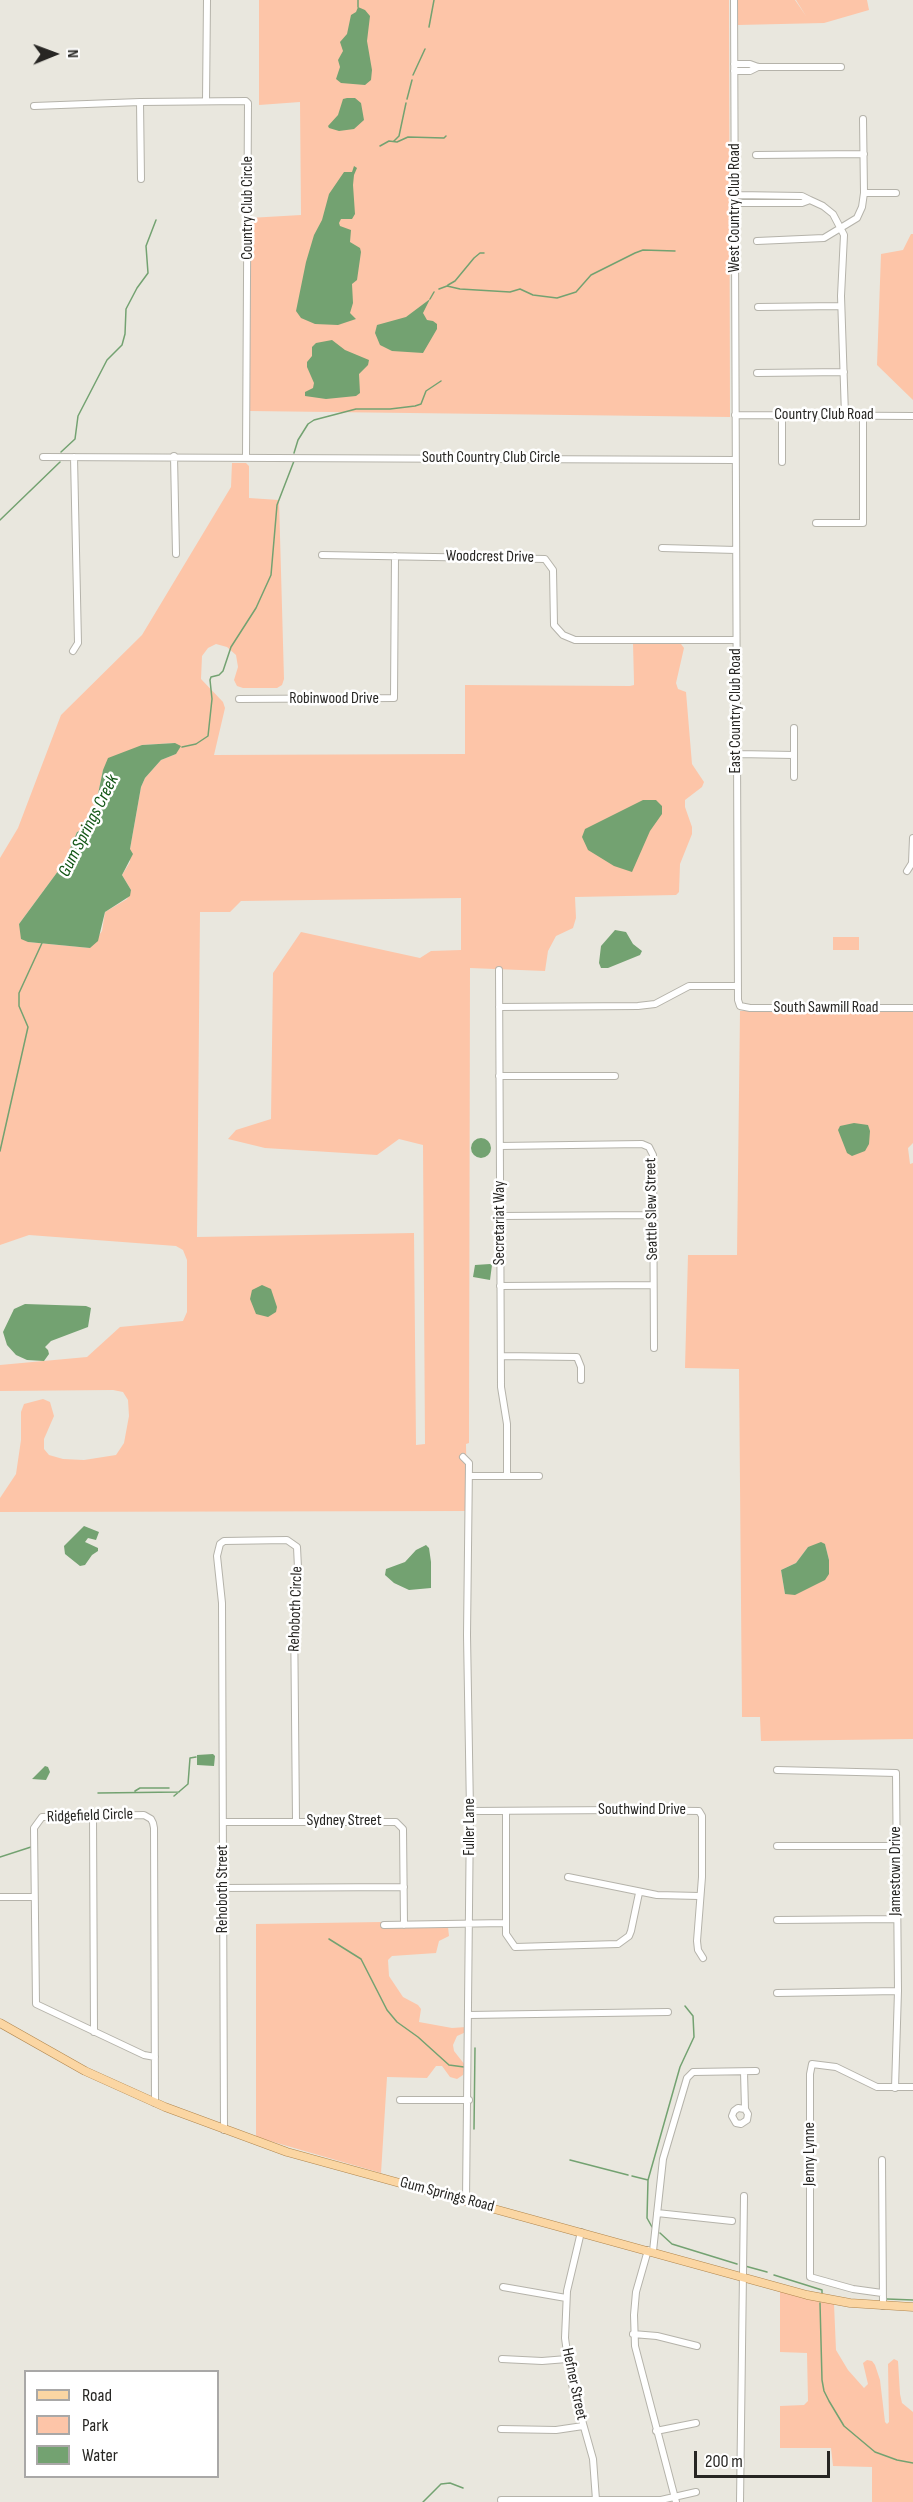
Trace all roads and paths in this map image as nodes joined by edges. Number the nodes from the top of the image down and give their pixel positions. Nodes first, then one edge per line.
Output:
1 (207, 0) edge
2 (734, 0) edge
3 (842, 67) dead end
4 (734, 68) junction
5 (206, 101) junction
6 (140, 102) junction
7 (34, 106) dead end
8 (863, 119) dead end
9 (864, 154) junction
10 (756, 155) dead end
11 (141, 179) dead end
12 (864, 193) junction
13 (896, 193) dead end
14 (810, 200) junction
15 (736, 201) junction
16 (841, 228) junction
17 (757, 240) dead end
18 (841, 306) junction
19 (758, 307) dead end
20 (843, 372) junction
21 (757, 373) dead end
22 (735, 415) junction
23 (782, 415) junction
24 (845, 416) junction
25 (863, 416) junction
26 (913, 416) edge
27 (174, 456) junction
28 (246, 456) junction
29 (43, 457) dead end
30 (74, 457) junction
31 (735, 460) junction
32 (782, 462) dead end
33 (816, 523) dead end
34 (662, 548) dead end
35 (736, 550) junction
36 (176, 555) dead end
37 (322, 555) dead end
38 (395, 556) junction
39 (736, 640) junction
40 (73, 651) dead end
41 (239, 699) dead end
42 (794, 728) dead end
43 (737, 754) junction
44 (794, 755) junction
45 (794, 777) dead end
46 (913, 838) edge
47 (907, 871) dead end
48 (499, 970) dead end
49 (738, 986) junction
50 (740, 1006) joint
51 (499, 1007) junction
52 (913, 1008) edge
53 (500, 1076) junction
54 (615, 1076) dead end
55 (500, 1146) junction
56 (653, 1215) junction
57 (500, 1216) junction
58 (653, 1285) junction
59 (500, 1286) junction
60 (654, 1348) dead end
61 (501, 1356) junction
62 (581, 1380) dead end
63 (463, 1457) dead end
64 (469, 1476) junction
65 (507, 1476) junction
66 (539, 1476) dead end
67 (222, 1648) joint
68 (777, 1770) dead end
69 (470, 1811) junction
70 (506, 1811) junction
71 (93, 1815) junction
72 (296, 1821) junction
73 (223, 1822) junction
74 (777, 1846) dead end
75 (896, 1846) junction
76 (568, 1878) dead end
77 (404, 1887) junction
78 (223, 1888) junction
79 (639, 1893) junction
80 (699, 1896) junction
81 (0, 1897) edge
82 (34, 1897) junction
83 (896, 1919) junction
84 (777, 1920) dead end
85 (470, 1923) junction
86 (506, 1923) junction
87 (384, 1925) dead end
88 (404, 1925) junction
89 (704, 1958) dead end
90 (898, 1991) junction
91 (777, 1993) dead end
92 (668, 2012) dead end
93 (469, 2015) junction
94 (0, 2023) edge
95 (94, 2032) junction
96 (155, 2057) junction
97 (744, 2072) junction
98 (756, 2072) dead end
99 (895, 2088) junction
100 (913, 2088) edge
101 (400, 2100) dead end
102 (469, 2100) junction
103 (155, 2103) junction
104 (745, 2109) dead end
105 (224, 2130) junction
106 (882, 2160) dead end
107 (744, 2196) dead end
108 (466, 2200) junction
109 (657, 2213) junction
110 (732, 2221) dead end
111 (581, 2232) junction
112 (650, 2251) junction
113 (743, 2277) junction
114 (503, 2287) dead end
115 (882, 2293) junction
116 (566, 2298) junction
117 (883, 2306) junction
118 (913, 2307) edge
119 (633, 2334) junction
120 (697, 2346) dead end
121 (502, 2359) dead end
122 (567, 2359) junction
123 (696, 2423) dead end
124 (584, 2426) junction
125 (501, 2429) dead end
126 (656, 2431) junction
127 (696, 2492) dead end
128 (501, 2500) dead end
129 (596, 2500) junction
130 (675, 2500) edge
131 (740, 2502) edge

1 - 5 street
2 - 4 street, West Country Club Road
3 - 4 street
4 - 15 street, West Country Club Road
5 - 6 street
5 - 28 street, Country Club Circle
6 - 7 street
6 - 11 street
8 - 9 street
9 - 10 street
9 - 12 street
12 - 13 street
12 - 16 street
14 - 15 street
14 - 15 street
14 - 16 street
15 - 22 street, West Country Club Road
16 - 17 street
16 - 18 street
18 - 19 street
18 - 20 street
20 - 21 street
20 - 24 street
22 - 23 street, Country Club Road
22 - 31 street, East Country Club Road
23 - 24 street, Country Club Road
23 - 32 street
24 - 25 street, Country Club Road
25 - 26 street, Country Club Road
25 - 33 street
27 - 28 street, South Country Club Circle
27 - 30 street, South Country Club Circle
27 - 36 street
28 - 31 street, South Country Club Circle
29 - 30 street, South Country Club Circle
30 - 40 street
31 - 35 street, East Country Club Road
34 - 35 street
35 - 39 street, East Country Club Road
37 - 38 street, Woodcrest Drive
38 - 39 street, Woodcrest Drive
38 - 41 street, Robinwood Drive
39 - 43 street, East Country Club Road
42 - 44 street
43 - 44 street
43 - 49 street, East Country Club Road
44 - 45 street
46 - 47 street
48 - 51 street, Secretariat Way
49 - 50 street, East Country Club Road
49 - 51 street
50 - 52 street, South Sawmill Road
51 - 53 street, Secretariat Way
53 - 54 street
53 - 55 street, Secretariat Way
55 - 56 street, Seattle Slew Street
55 - 57 street, Secretariat Way
56 - 57 street
56 - 58 street, Seattle Slew Street
57 - 59 street, Secretariat Way
58 - 59 street
58 - 60 street, Seattle Slew Street
59 - 61 street, Secretariat Way
61 - 62 street
61 - 65 street, Secretariat Way
63 - 64 street, Fuller Lane
64 - 65 street
64 - 69 street, Fuller Lane
65 - 66 street
67 - 72 street, Rehoboth Circle
67 - 73 street, Rehoboth Street
68 - 75 street, Jamestown Drive
69 - 70 street, Southwind Drive
69 - 85 street, Fuller Lane
70 - 80 street, Southwind Drive
70 - 86 street
71 - 82 street, Ridgefield Circle
71 - 95 street
71 - 96 street, Ridgefield Circle
72 - 73 street, Sydney Street
72 - 77 street, Sydney Street
73 - 78 street, Rehoboth Street
74 - 75 street
75 - 83 street, Jamestown Drive
76 - 79 street
77 - 78 street
77 - 88 street, Sydney Street
78 - 105 street, Rehoboth Street
79 - 80 street
79 - 86 street
80 - 89 street, Southwind Drive
81 - 82 street
82 - 95 street, Ridgefield Circle
83 - 84 street
83 - 90 street, Jamestown Drive
85 - 86 street
85 - 88 street
85 - 93 street, Fuller Lane
87 - 88 street
90 - 91 street
90 - 99 street, Jamestown Drive
92 - 93 street
93 - 102 street, Fuller Lane
94 - 103 main road, Gum Springs Road
95 - 96 street
96 - 103 street, Ridgefield Circle
97 - 98 street
97 - 104 street
97 - 109 street
99 - 100 street, Jenny Lynne
99 - 115 street, Jenny Lynne
101 - 102 street
102 - 108 street, Fuller Lane
103 - 105 main road, Gum Springs Road
105 - 108 main road, Gum Springs Road
106 - 115 street
107 - 113 street
108 - 111 main road, Gum Springs Road
109 - 110 street
109 - 112 street
111 - 112 main road, Gum Springs Road
111 - 116 street, Hefner Street
112 - 113 main road, Gum Springs Road
112 - 119 street
113 - 117 main road, Gum Springs Road
113 - 131 street
114 - 116 street
115 - 117 street
116 - 122 street, Hefner Street
117 - 118 main road, Gum Springs Road
119 - 120 street
119 - 126 street
121 - 122 street
122 - 124 street, Hefner Street
123 - 126 street
124 - 125 street
124 - 129 street, Hefner Street
126 - 130 street
127 - 130 street
128 - 129 street
129 - 130 street

